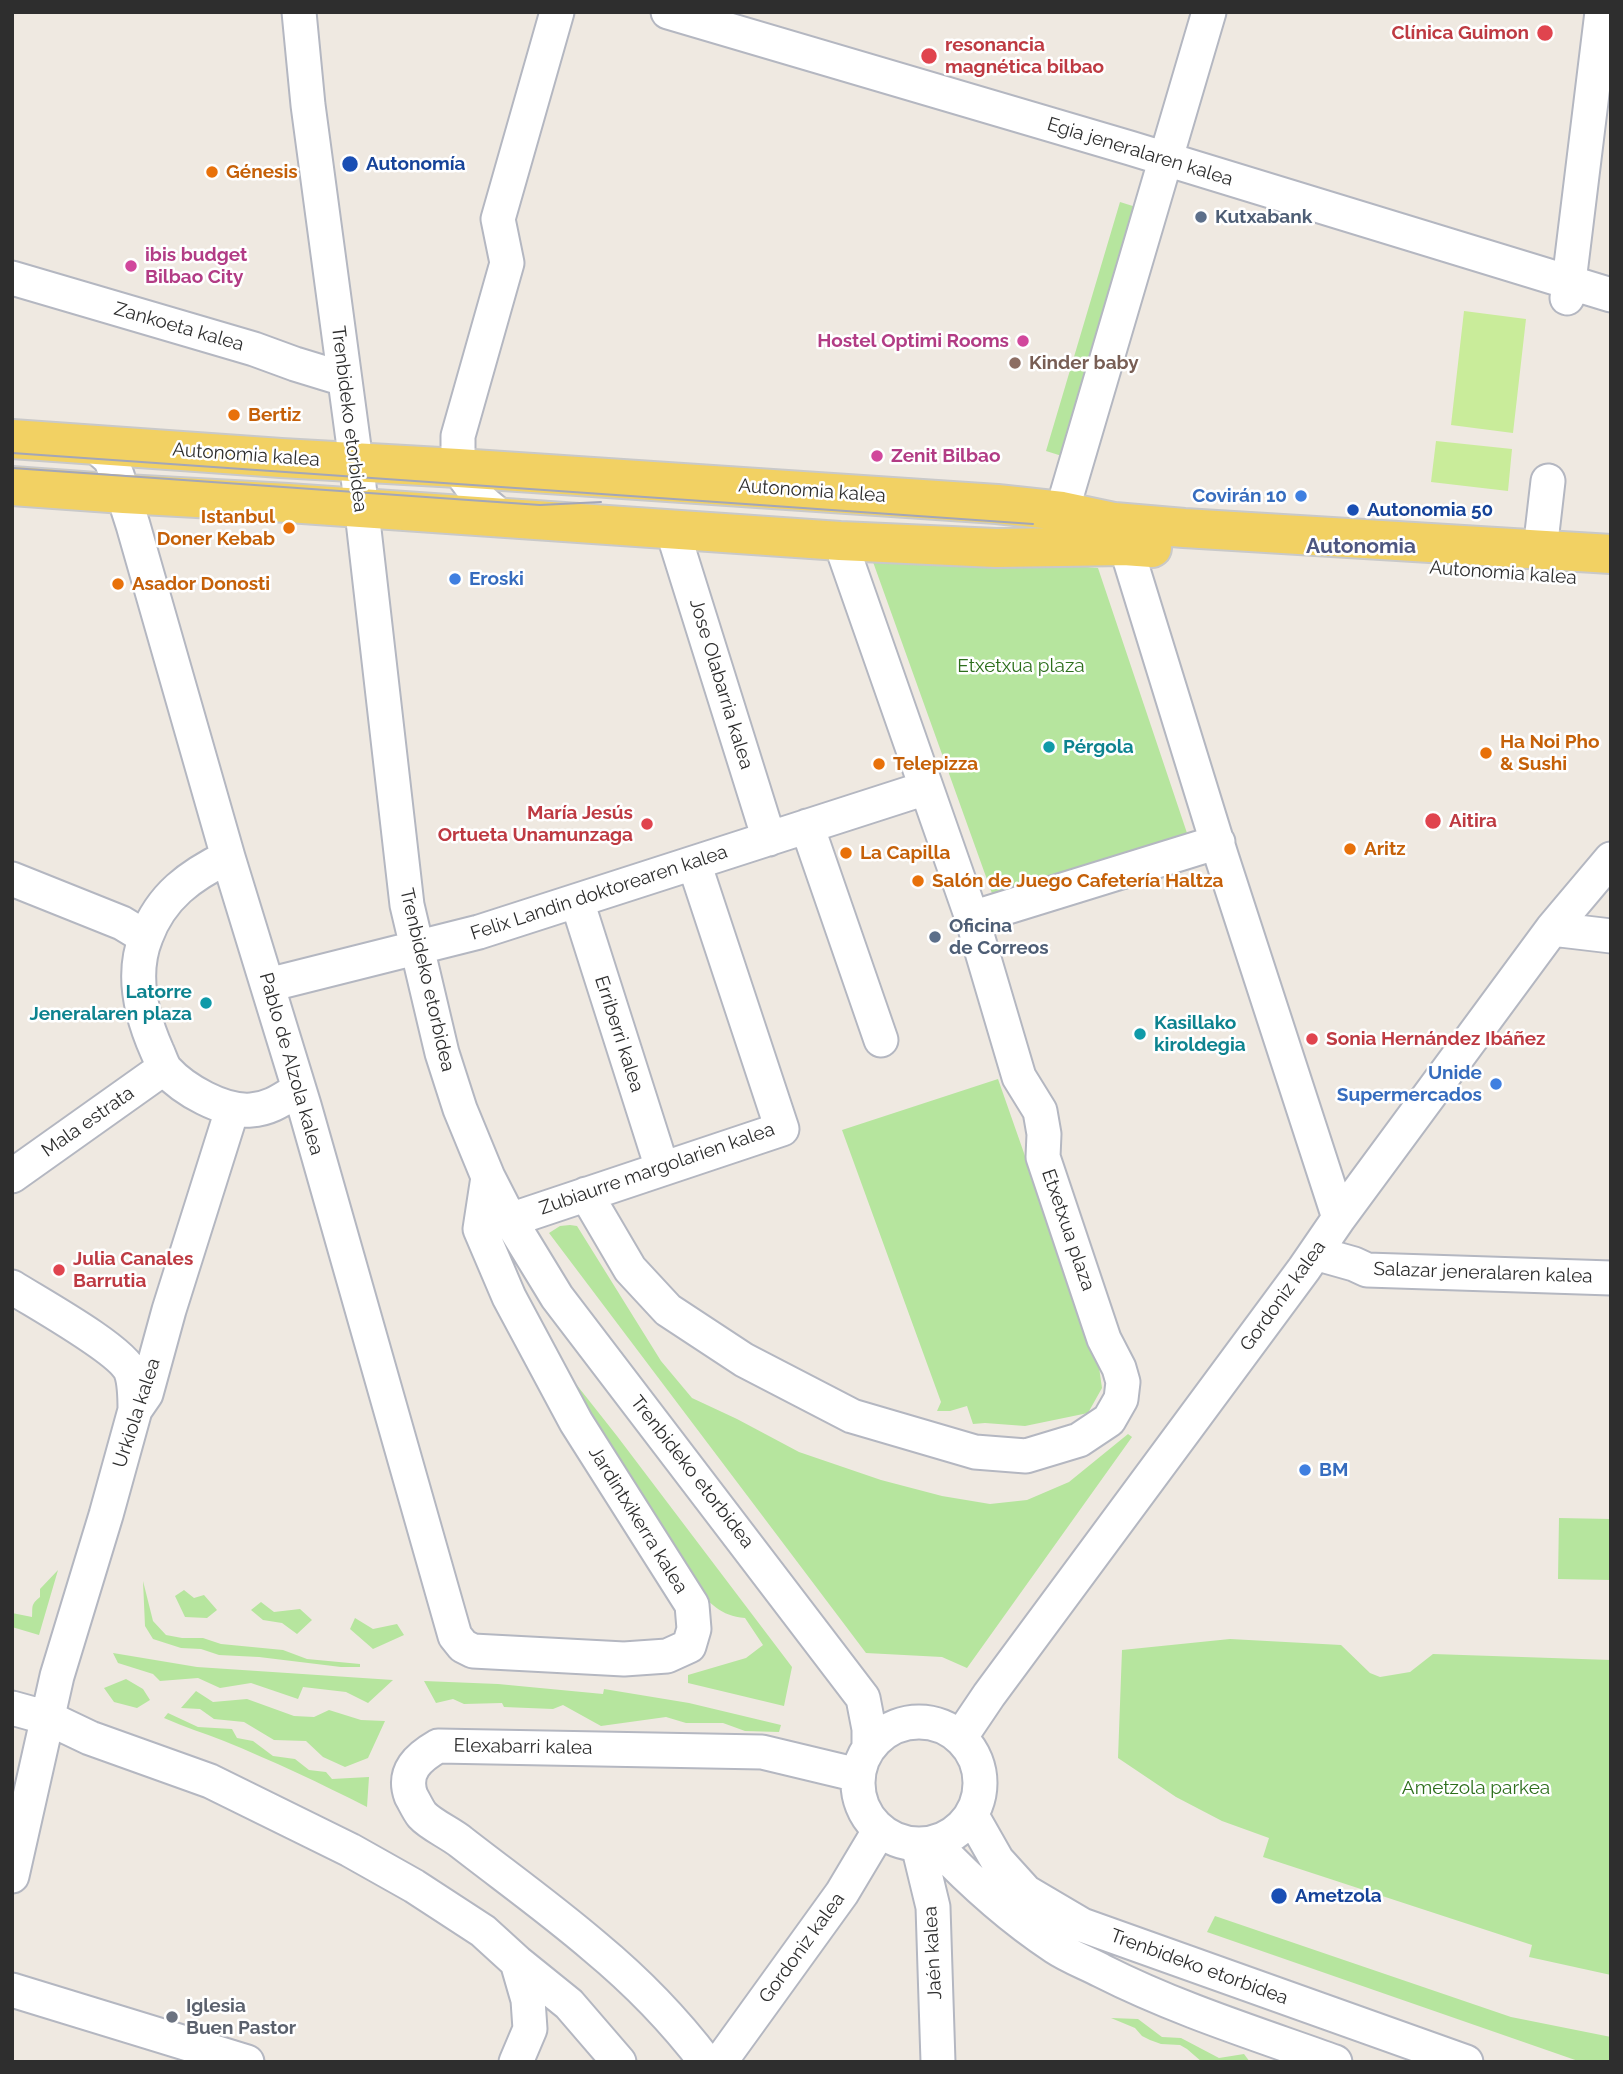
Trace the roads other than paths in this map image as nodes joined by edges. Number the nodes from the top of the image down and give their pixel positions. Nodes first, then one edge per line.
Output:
1 (299, 12) edge
2 (556, 12) edge
3 (668, 12) edge
4 (1209, 12) edge
5 (1602, 12) edge
6 (1165, 160) junction
7 (12, 278) edge
8 (1568, 290) junction
9 (1611, 295) edge
10 (344, 379) junction
11 (12, 439) edge
12 (93, 444) junction
13 (356, 462) junction
14 (458, 468) junction
15 (1548, 481) dead end
16 (12, 486) edge
17 (124, 494) junction
18 (360, 509) junction
19 (1062, 511) junction
20 (501, 517) junction
21 (672, 529) junction
22 (1119, 534) junction
23 (840, 541) junction
24 (1540, 550) junction
25 (1611, 554) edge
26 (1611, 581) edge
27 (926, 788) junction
28 (807, 826) junction
29 (769, 839) junction
30 (1218, 842) junction
31 (228, 857) junction
32 (1611, 859) edge
33 (694, 863) junction
34 (12, 879) edge
35 (577, 901) junction
36 (972, 918) junction
37 (1552, 929) junction
38 (1611, 936) edge
39 (145, 937) junction
40 (416, 948) junction
41 (268, 985) junction
42 (881, 1040) dead end
43 (164, 1068) junction
44 (299, 1089) junction
45 (232, 1110) junction
46 (662, 1168) junction
47 (12, 1176) edge
48 (488, 1177) junction
49 (586, 1194) junction
50 (1339, 1218) junction
51 (510, 1220) junction
52 (1315, 1253) junction
53 (1611, 1278) edge
54 (12, 1287) edge
55 (164, 1330) junction
56 (109, 1348) junction
57 (135, 1410) junction
58 (455, 1636) joint
59 (863, 1698) junction
60 (12, 1708) edge
61 (48, 1718) junction
62 (912, 1721) junction
63 (960, 1738) junction
64 (863, 1761) junction
65 (972, 1816) junction
66 (879, 1831) junction
67 (926, 1844) junction
68 (12, 1876) edge
69 (517, 1962) junction
70 (12, 1990) edge
71 (728, 2051) edge
72 (247, 2062) edge
73 (516, 2062) edge
74 (619, 2062) edge
75 (706, 2062) edge
76 (937, 2062) edge
77 (1335, 2062) edge
78 (1466, 2062) edge

1 - 10 street, Trenbideko etorbidea
2 - 14 street
3 - 6 street, Egia jeneralaren kalea
4 - 6 street
5 - 8 street
6 - 8 street, Egia jeneralaren kalea
6 - 19 street
7 - 10 street, Zankoeta kalea
8 - 9 street, Egia jeneralaren kalea
10 - 13 street, Trenbideko etorbidea
11 - 12 main road, Autonomia kalea
12 - 13 main road, Autonomia kalea
12 - 17 street, Pablo de Alzola kalea
13 - 14 main road, Autonomia kalea
13 - 18 street, Trenbideko etorbidea
14 - 19 main road, Autonomia kalea
14 - 20 street
15 - 24 street
16 - 17 main road, Autonomia kalea
17 - 18 main road, Autonomia kalea
17 - 31 street, Pablo de Alzola kalea
18 - 20 main road, Autonomia kalea
18 - 40 street, Trenbideko etorbidea
19 - 22 main road, Autonomia kalea
20 - 21 main road, Autonomia kalea
21 - 23 main road, Autonomia kalea
21 - 29 street, Jose Olabarria kalea
22 - 23 main road, Autonomia kalea
22 - 24 main road, Autonomia kalea
22 - 26 main road, Autonomia kalea
22 - 30 street
23 - 27 street, Etxetxua plaza
24 - 25 main road, Autonomia kalea
27 - 28 street, Felix Landin doktorearen kalea
27 - 36 street, Etxetxua plaza
28 - 29 street, Felix Landin doktorearen kalea
28 - 42 street
29 - 33 street, Felix Landin doktorearen kalea
30 - 36 street
30 - 50 street
31 - 39 street
31 - 41 street, Pablo de Alzola kalea
32 - 37 street, Gordoniz kalea
33 - 35 street, Felix Landin doktorearen kalea
33 - 46 street, Zubiaurre margolarien kalea
34 - 39 street
35 - 40 street, Felix Landin doktorearen kalea
35 - 46 street, Erriberri kalea
36 - 49 street, Etxetxua plaza
37 - 38 street
37 - 50 street, Gordoniz kalea
39 - 43 street
40 - 41 street, Felix Landin doktorearen kalea
40 - 48 street, Trenbideko etorbidea
41 - 44 street, Pablo de Alzola kalea
43 - 45 street
43 - 47 street, Mala estrata
44 - 45 street
44 - 58 street, Pablo de Alzola kalea
45 - 55 street, Urkiola kalea
46 - 49 street, Zubiaurre margolarien kalea
48 - 51 street, Trenbideko etorbidea
48 - 58 street, Jardintxikerra kalea
49 - 51 street, Zubiaurre margolarien kalea
50 - 52 street, Gordoniz kalea
51 - 59 street, Trenbideko etorbidea
52 - 53 street, Salazar jeneralaren kalea
52 - 63 street, Gordoniz kalea
54 - 56 street
55 - 56 street
55 - 57 street, Urkiola kalea
56 - 57 street
57 - 61 street, Urkiola kalea
59 - 62 street
59 - 64 street
60 - 61 street
61 - 68 street, Urkiola kalea
61 - 69 street
62 - 63 street
62 - 64 street
63 - 65 street
64 - 66 street
64 - 75 street, Elexabarri kalea
65 - 67 street
65 - 78 street, Trenbideko etorbidea
66 - 67 street
66 - 71 street, Gordoniz kalea
67 - 76 street, Jaén kalea
67 - 77 street, Trenbideko etorbidea
69 - 73 street
69 - 74 street
70 - 72 street

